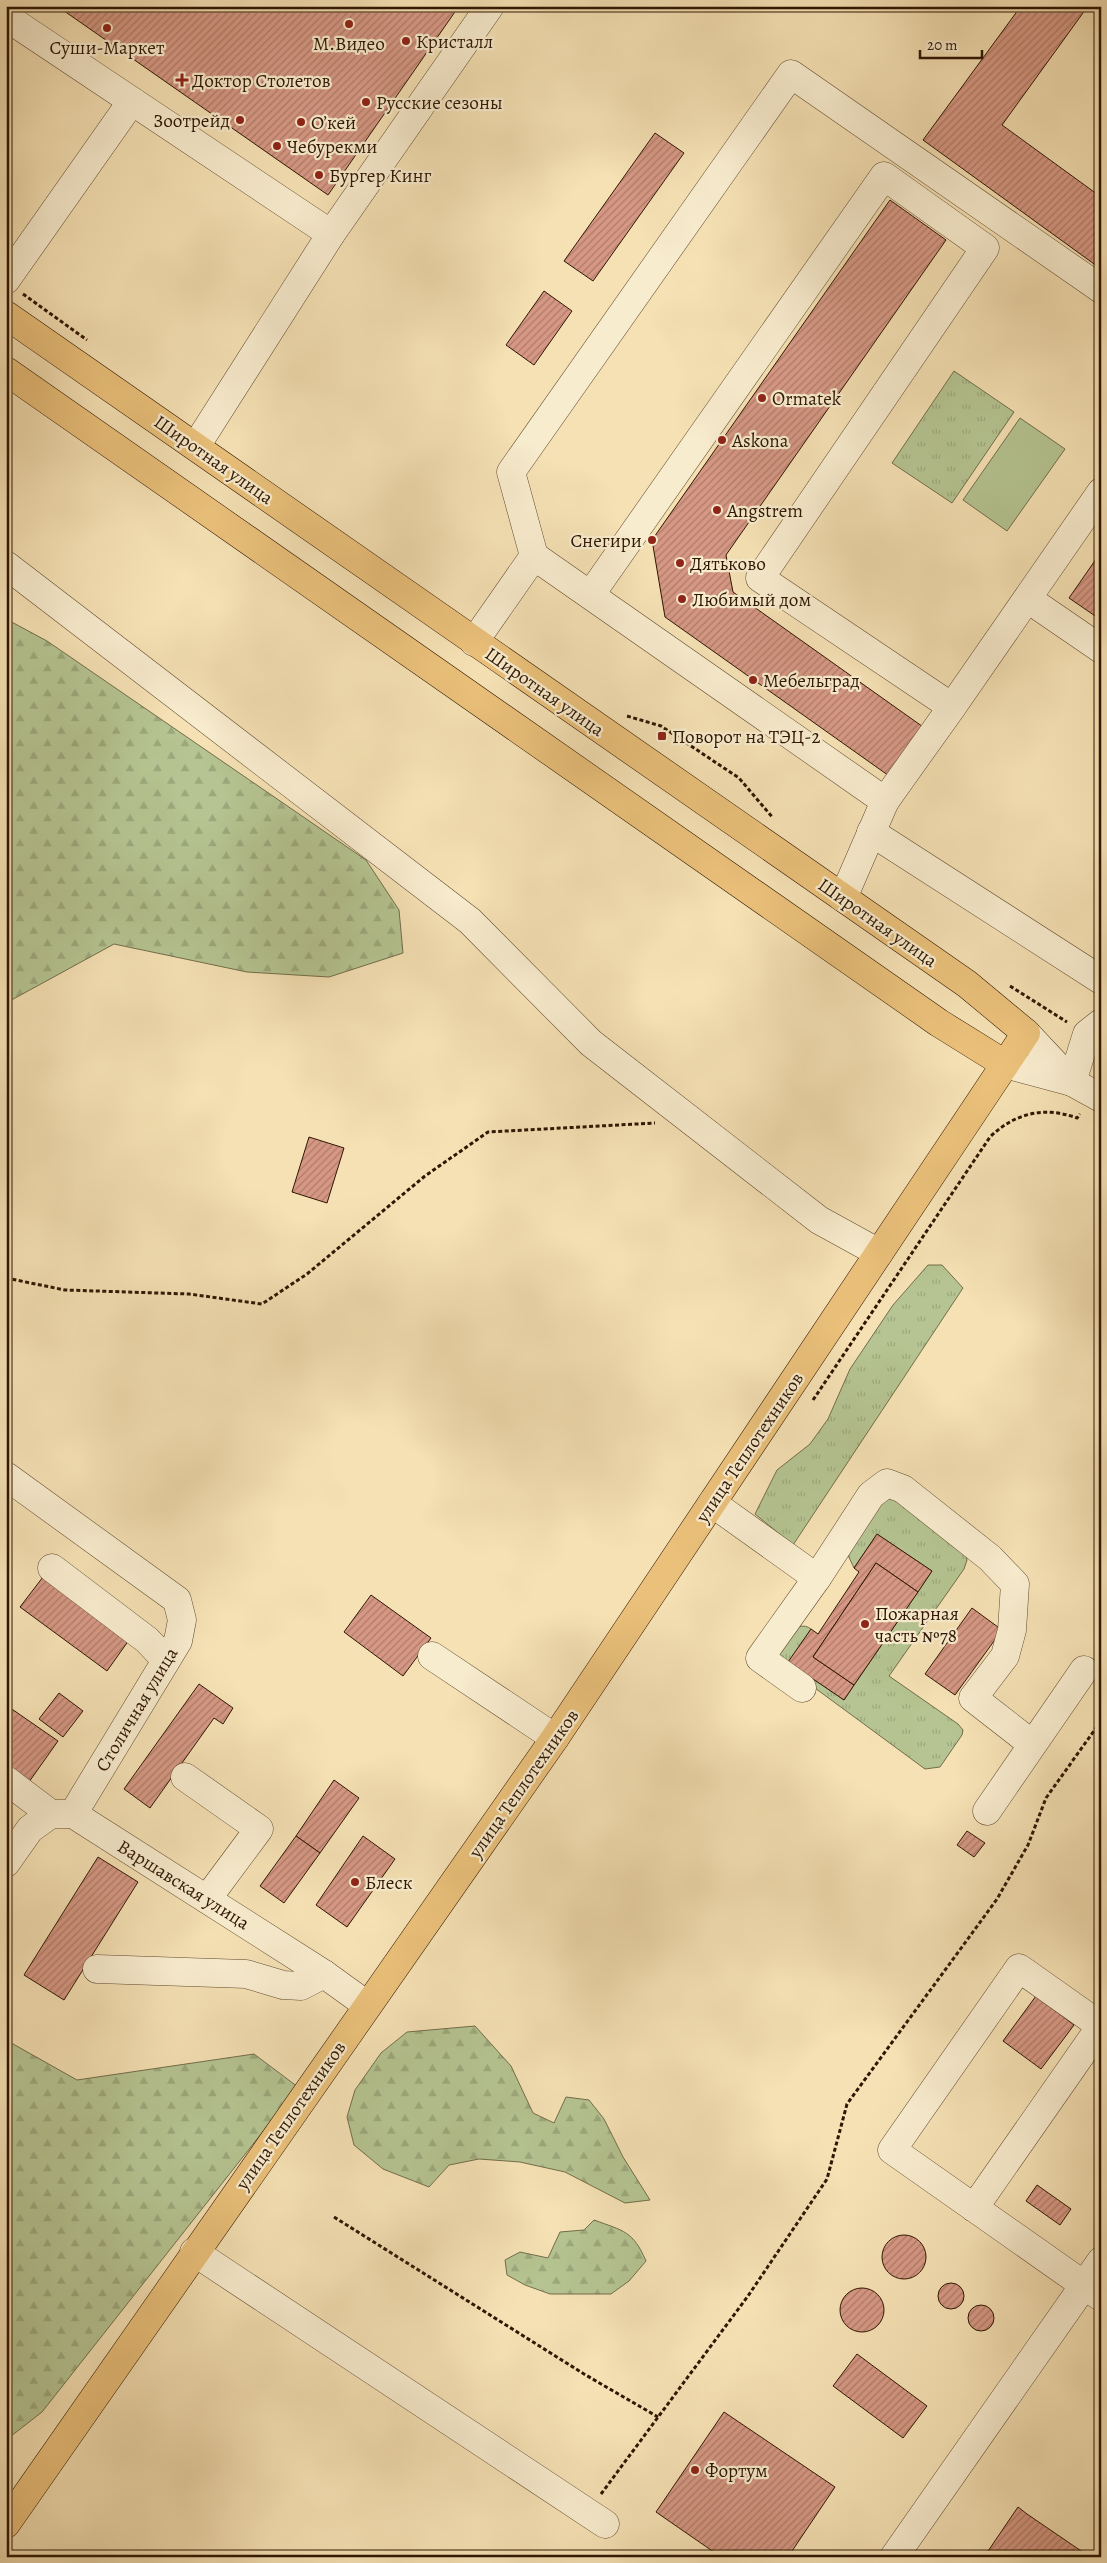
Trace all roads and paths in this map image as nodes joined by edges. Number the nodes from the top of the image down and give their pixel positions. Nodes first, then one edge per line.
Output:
1 (490, 6) edge
2 (6, 17) edge
3 (132, 101) junction
4 (331, 234) junction
5 (6, 280) edge
6 (1101, 289) edge
7 (6, 315) edge
8 (6, 371) edge
9 (196, 446) junction
10 (1101, 492) edge
11 (534, 556) junction
12 (6, 565) edge
13 (591, 594) junction
14 (1028, 599) junction
15 (474, 642) junction
16 (1101, 649) edge
17 (952, 707) junction
18 (624, 715) dead end
19 (885, 800) junction
20 (776, 822) dead end
21 (871, 832) junction
22 (843, 898) junction
23 (1101, 980) edge
24 (1004, 983) dead end
25 (1094, 1029) edge
26 (1026, 1033) junction
27 (1005, 1064) junction
28 (1089, 1091) edge
29 (693, 1120) junction
30 (879, 1252) junction
31 (6, 1278) edge
32 (808, 1407) dead end
33 (6, 1476) edge
34 (712, 1503) junction
35 (52, 1568) dead end
36 (817, 1578) junction
37 (432, 1656) dead end
38 (166, 1660) junction
39 (1084, 1670) dead end
40 (802, 1688) dead end
41 (1101, 1721) edge
42 (555, 1738) junction
43 (1032, 1744) junction
44 (185, 1777) dead end
45 (6, 1780) edge
46 (987, 1811) dead end
47 (62, 1814) junction
48 (6, 1863) edge
49 (207, 1899) junction
50 (97, 1969) dead end
51 (324, 1974) junction
52 (367, 2005) junction
53 (974, 2208) junction
54 (334, 2217) dead end
55 (194, 2252) junction
56 (1101, 2261) edge
57 (1092, 2291) edge
58 (658, 2417) junction
59 (596, 2518) joint
60 (6, 2524) edge
61 (894, 2557) edge

1 - 4 street
2 - 3 street
3 - 4 street
3 - 5 street
4 - 9 street
6 - 11 street
7 - 9 main road, Широтная улица
8 - 27 main road
9 - 15 main road, Широтная улица
10 - 14 street
11 - 13 street
11 - 15 street
12 - 29 street
13 - 17 street
13 - 19 street
14 - 16 street
14 - 17 street
15 - 22 main road, Широтная улица
17 - 19 street
18 - 20 path
19 - 21 street
21 - 22 street
21 - 23 street
22 - 26 main road, Широтная улица
24 - 25 path
25 - 28 street
26 - 27 main road, улица Теплотехников
26 - 28 street, Широтная улица
27 - 28 street
27 - 30 main road, улица Теплотехников
28 - 32 path
29 - 30 street
29 - 31 path
30 - 34 main road, улица Теплотехников
33 - 38 street, Столичная улица
34 - 36 street
34 - 42 main road, улица Теплотехников
35 - 38 street
36 - 40 street
36 - 43 street
37 - 42 street
38 - 47 street, Столичная улица
39 - 43 street
41 - 58 path
42 - 52 main road, улица Теплотехников
43 - 46 street
44 - 49 street
45 - 47 street, Варшавская улица
47 - 48 street
47 - 49 street, Варшавская улица
49 - 51 street, Варшавская улица
50 - 51 street
51 - 52 street, Варшавская улица
52 - 55 main road, улица Теплотехников
53 - 53 street
53 - 57 street
54 - 58 path
55 - 59 street
55 - 60 main road, улица Теплотехников
56 - 57 street
57 - 61 street
58 - 59 path

